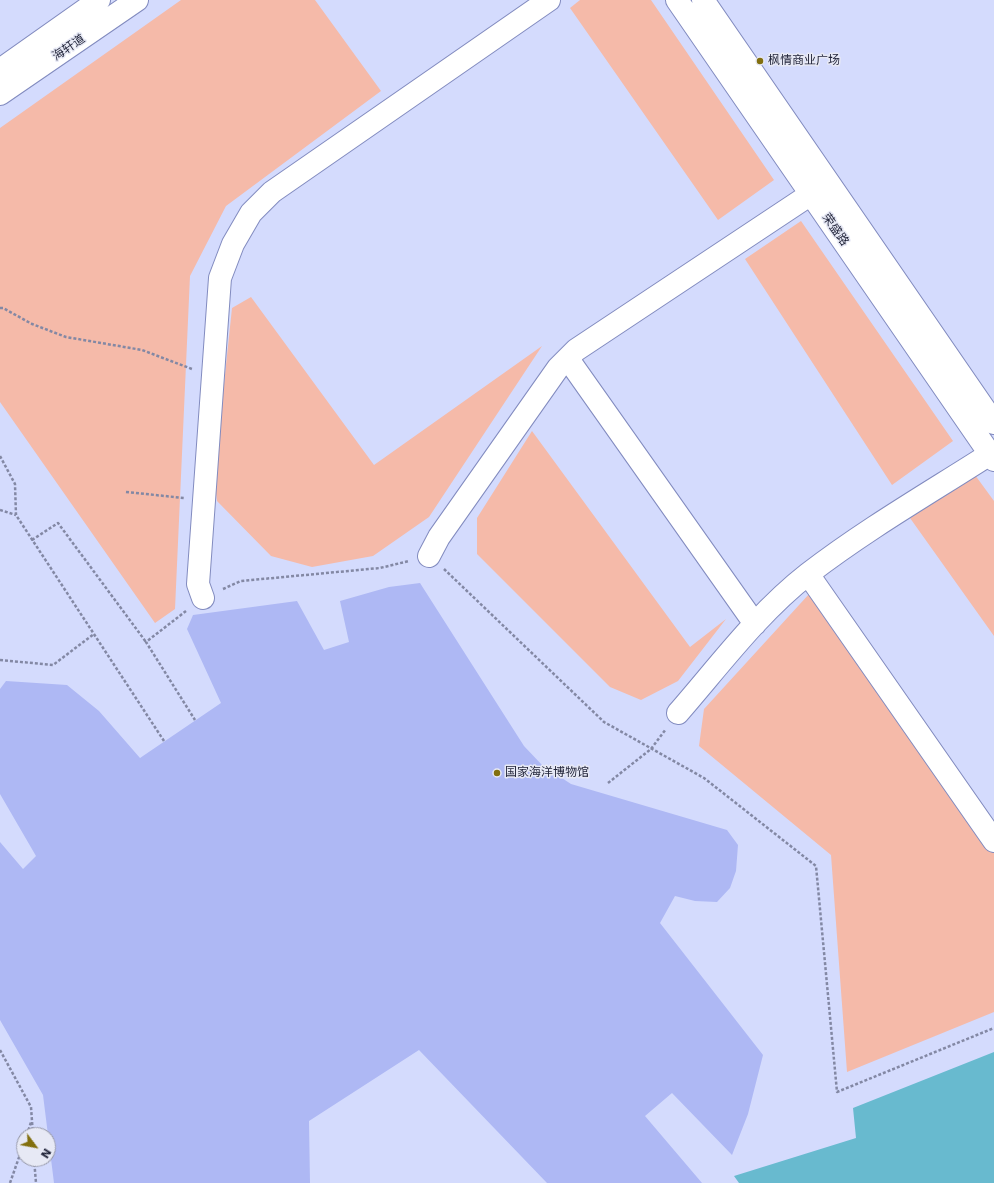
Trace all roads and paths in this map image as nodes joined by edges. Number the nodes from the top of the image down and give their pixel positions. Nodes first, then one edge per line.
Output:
1 (99, 0) edge
2 (137, 0) edge
3 (549, 0) edge
4 (677, 0) edge
5 (703, 0) edge
6 (0, 70) edge
7 (0, 94) edge
8 (811, 194) junction
9 (0, 308) edge
10 (568, 359) junction
11 (213, 377) junction
12 (994, 423) edge
13 (0, 456) edge
14 (992, 457) edge
15 (126, 492) dead end
16 (204, 501) junction
17 (0, 510) edge
18 (16, 515) junction
19 (32, 540) junction
20 (429, 556) junction
21 (808, 574) junction
22 (203, 598) junction
23 (756, 624) junction
24 (94, 634) junction
25 (146, 642) junction
26 (0, 660) edge
27 (678, 713) joint
28 (195, 720) dead end
29 (164, 741) dead end
30 (651, 749) junction
31 (608, 783) dead end
32 (994, 841) edge
33 (994, 1028) edge
34 (0, 1050) edge
35 (32, 1120) junction
36 (30, 1127) edge
37 (32, 1127) edge
38 (16, 1166) edge
39 (35, 1167) edge
40 (10, 1183) edge
41 (36, 1183) edge

1 - 6 street, 海轩道
2 - 7 street, 海轩道
3 - 11 street
4 - 8 street, 荣盛路
5 - 12 street, 荣盛路
8 - 10 street
8 - 14 street, 荣盛路
9 - 11 path
10 - 20 street
10 - 23 street
11 - 16 street
13 - 18 path
14 - 21 street
15 - 16 path
16 - 22 street
17 - 18 path
18 - 19 path
19 - 24 path
19 - 25 path
20 - 22 path
20 - 30 path
21 - 23 street
21 - 32 street
22 - 25 path
23 - 27 street
24 - 26 path
24 - 29 path
25 - 28 path
27 - 30 path
30 - 31 path
30 - 33 path
34 - 35 path
35 - 36 path
35 - 37 path
38 - 40 path
39 - 41 path

